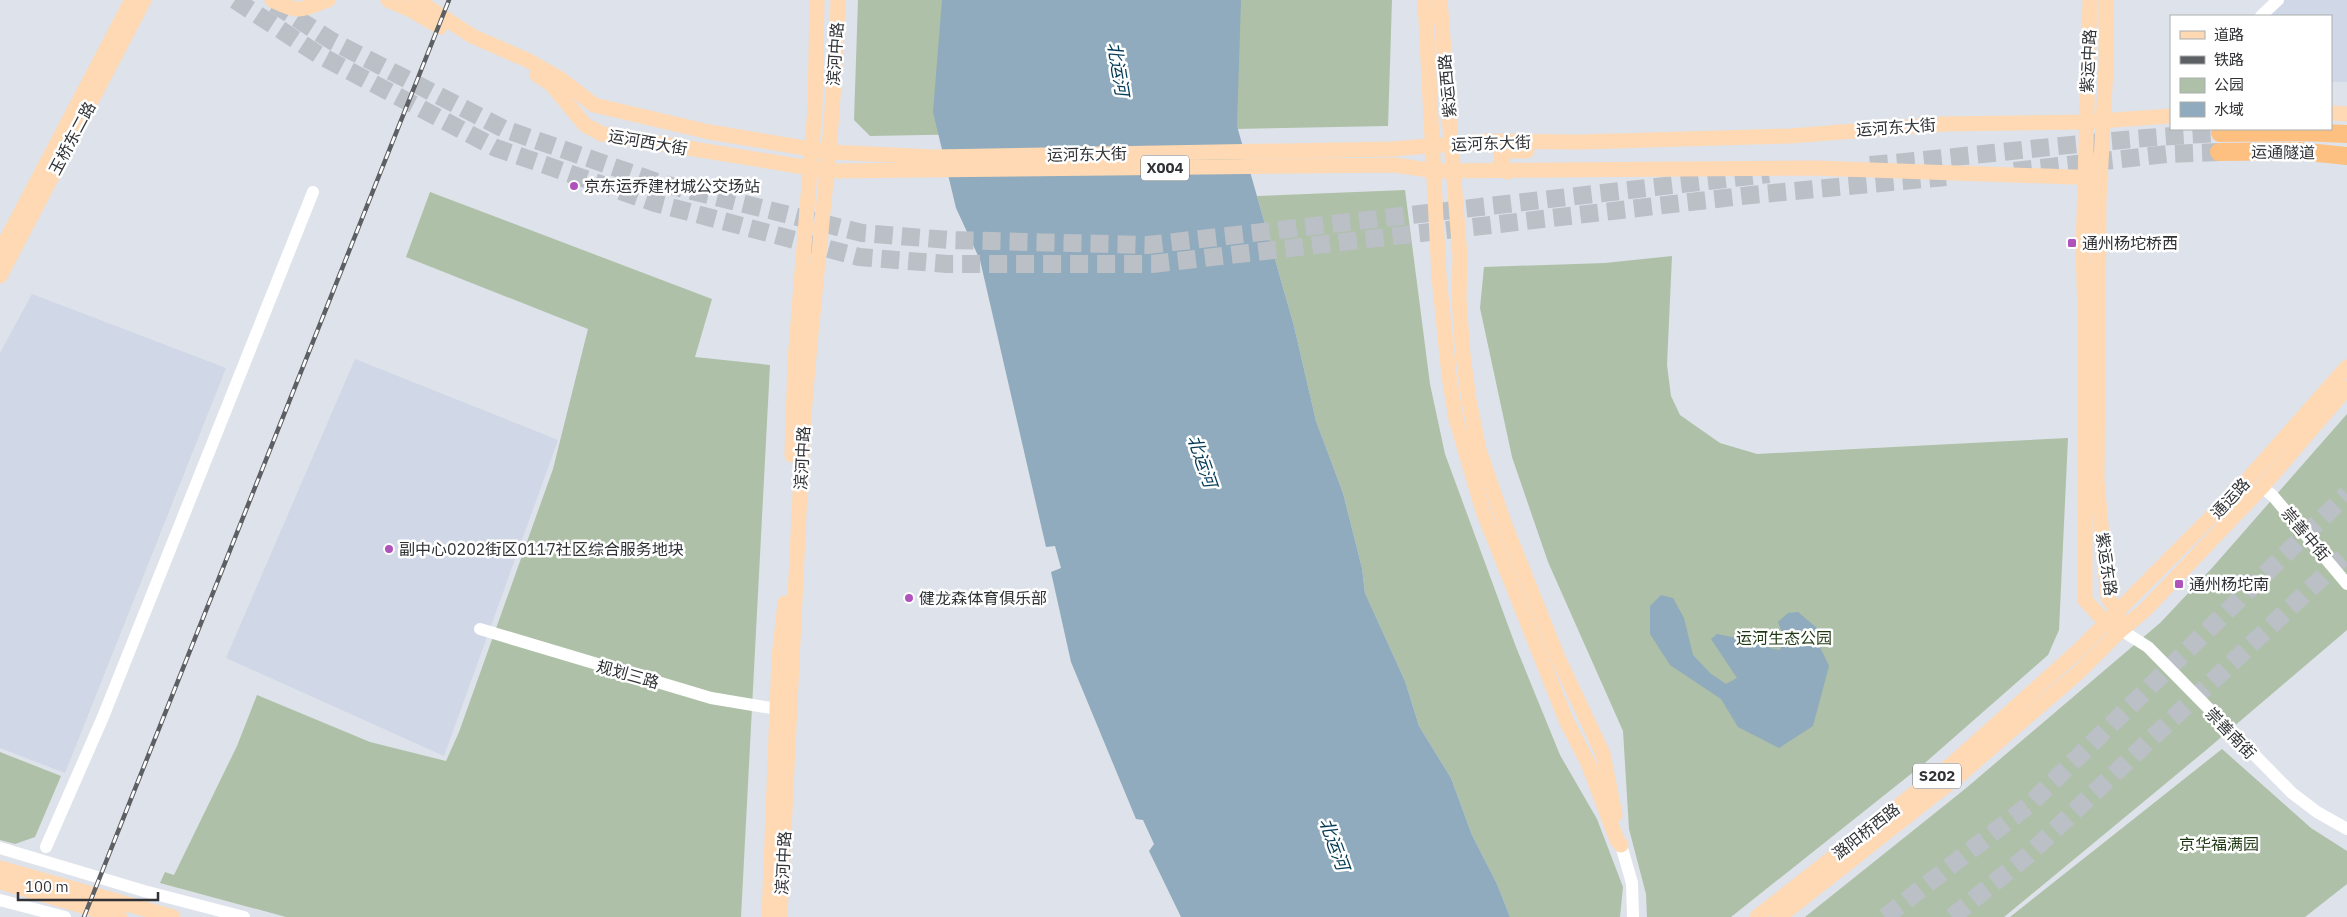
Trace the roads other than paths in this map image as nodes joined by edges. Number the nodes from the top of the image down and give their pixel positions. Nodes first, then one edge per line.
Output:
1 (132, 0) edge
2 (144, 0) edge
3 (272, 0) edge
4 (328, 0) edge
5 (388, 0) edge
6 (817, 0) edge
7 (838, 0) edge
8 (1425, 0) edge
9 (1440, 0) edge
10 (2090, 0) edge
11 (2106, 0) edge
12 (2278, 0) edge
13 (415, 3) edge
14 (2263, 15) edge
15 (2332, 113) edge
16 (2347, 114) edge
17 (2170, 116) edge
18 (2086, 122) junction
19 (2103, 122) junction
20 (2220, 133) tunnel mouth
21 (2347, 134) edge
22 (1580, 142) junction
23 (1452, 144) junction
24 (1434, 146) junction
25 (812, 148) junction
26 (829, 152) junction
27 (2219, 152) tunnel mouth
28 (2347, 156) edge
29 (934, 164) junction
30 (810, 168) junction
31 (828, 171) junction
32 (1435, 171) junction
33 (1454, 172) junction
34 (1508, 172) junction
35 (2084, 177) junction
36 (2101, 178) junction
37 (313, 192) dead end
38 (0, 252) edge
39 (1, 272) edge
40 (2347, 368) edge
41 (2347, 388) edge
42 (2262, 488) junction
43 (2347, 584) edge
44 (2118, 612) junction
45 (2106, 623) junction
46 (480, 629) dead end
47 (2121, 630) junction
48 (777, 709) junction
49 (2347, 829) edge
50 (1621, 846) junction
51 (46, 847) dead end
52 (0, 848) edge
53 (0, 868) edge
54 (0, 882) edge
55 (58, 898) junction
56 (0, 900) edge
57 (32, 913) edge
58 (65, 917) edge
59 (120, 917) edge
60 (173, 917) edge
61 (244, 917) edge
62 (769, 917) edge
63 (780, 917) edge
64 (1633, 917) edge
65 (1757, 917) edge
66 (1779, 917) edge

1 - 38 main road, 玉桥东二路
2 - 39 main road, 玉桥东二路
3 - 4 main road
5 - 13 main road, 运河西大街
6 - 25 main road, 滨河中路
7 - 26 main road, 滨河中路
8 - 24 main road, 紫运西路
9 - 23 main road, 紫运西路
10 - 18 main road, 紫运中路
11 - 19 main road, 紫运中路
12 - 14 street
13 - 25 main road, 运河西大街
13 - 30 main road, 运河西大街
15 - 16 main road
17 - 19 main road, 运河东大街 / X004
18 - 19 main road, 运河东大街 / X004
18 - 22 main road, 运河东大街 / X004
18 - 35 main road, 紫运东路
19 - 36 main road, 紫运东路
20 - 21 highway, 运通隧道
22 - 23 main road, 运河东大街 / X004
22 - 34 main road
23 - 24 main road, 运河东大街 / X004
23 - 33 main road, 紫运西路
24 - 29 main road, 运河东大街 / X004
24 - 32 main road, 紫运西路
25 - 26 main road, 运河东大街 / X004
25 - 30 main road, 滨河中路
26 - 29 main road, 运河东大街 / X004
26 - 31 main road, 滨河中路
27 - 28 highway, 运通隧道
29 - 31 main road, 运河东大街 / X004
29 - 32 main road, 运河东大街 / X004
30 - 31 main road, 运河西大街
30 - 48 main road, 滨河中路
31 - 63 main road, 滨河中路
32 - 33 main road, 运河东大街 / X004
32 - 50 main road, 紫运西路
33 - 34 main road, 运河东大街 / X004
33 - 50 main road, 紫运西路
34 - 35 main road, 运河东大街 / X004
35 - 36 main road, 运河东大街 / X004
35 - 45 main road, 紫运东路
36 - 44 main road, 紫运东路
37 - 51 street
40 - 44 main road, 通运路
41 - 42 main road, 通运路
42 - 43 street, 崇善中街
42 - 47 main road, 通运路
44 - 45 main road, 通运路
44 - 47 main road, 紫运东路
45 - 47 main road, 紫运东路
45 - 65 main road, 潞阳桥西路 / S202
46 - 48 street, 规划三路
47 - 49 street, 崇善南街
47 - 66 main road, 潞阳桥西路 / S202
48 - 62 main road, 滨河中路
50 - 64 street
52 - 61 street
53 - 60 main road
54 - 55 main road
55 - 57 street
55 - 59 main road
56 - 57 street
57 - 58 street

